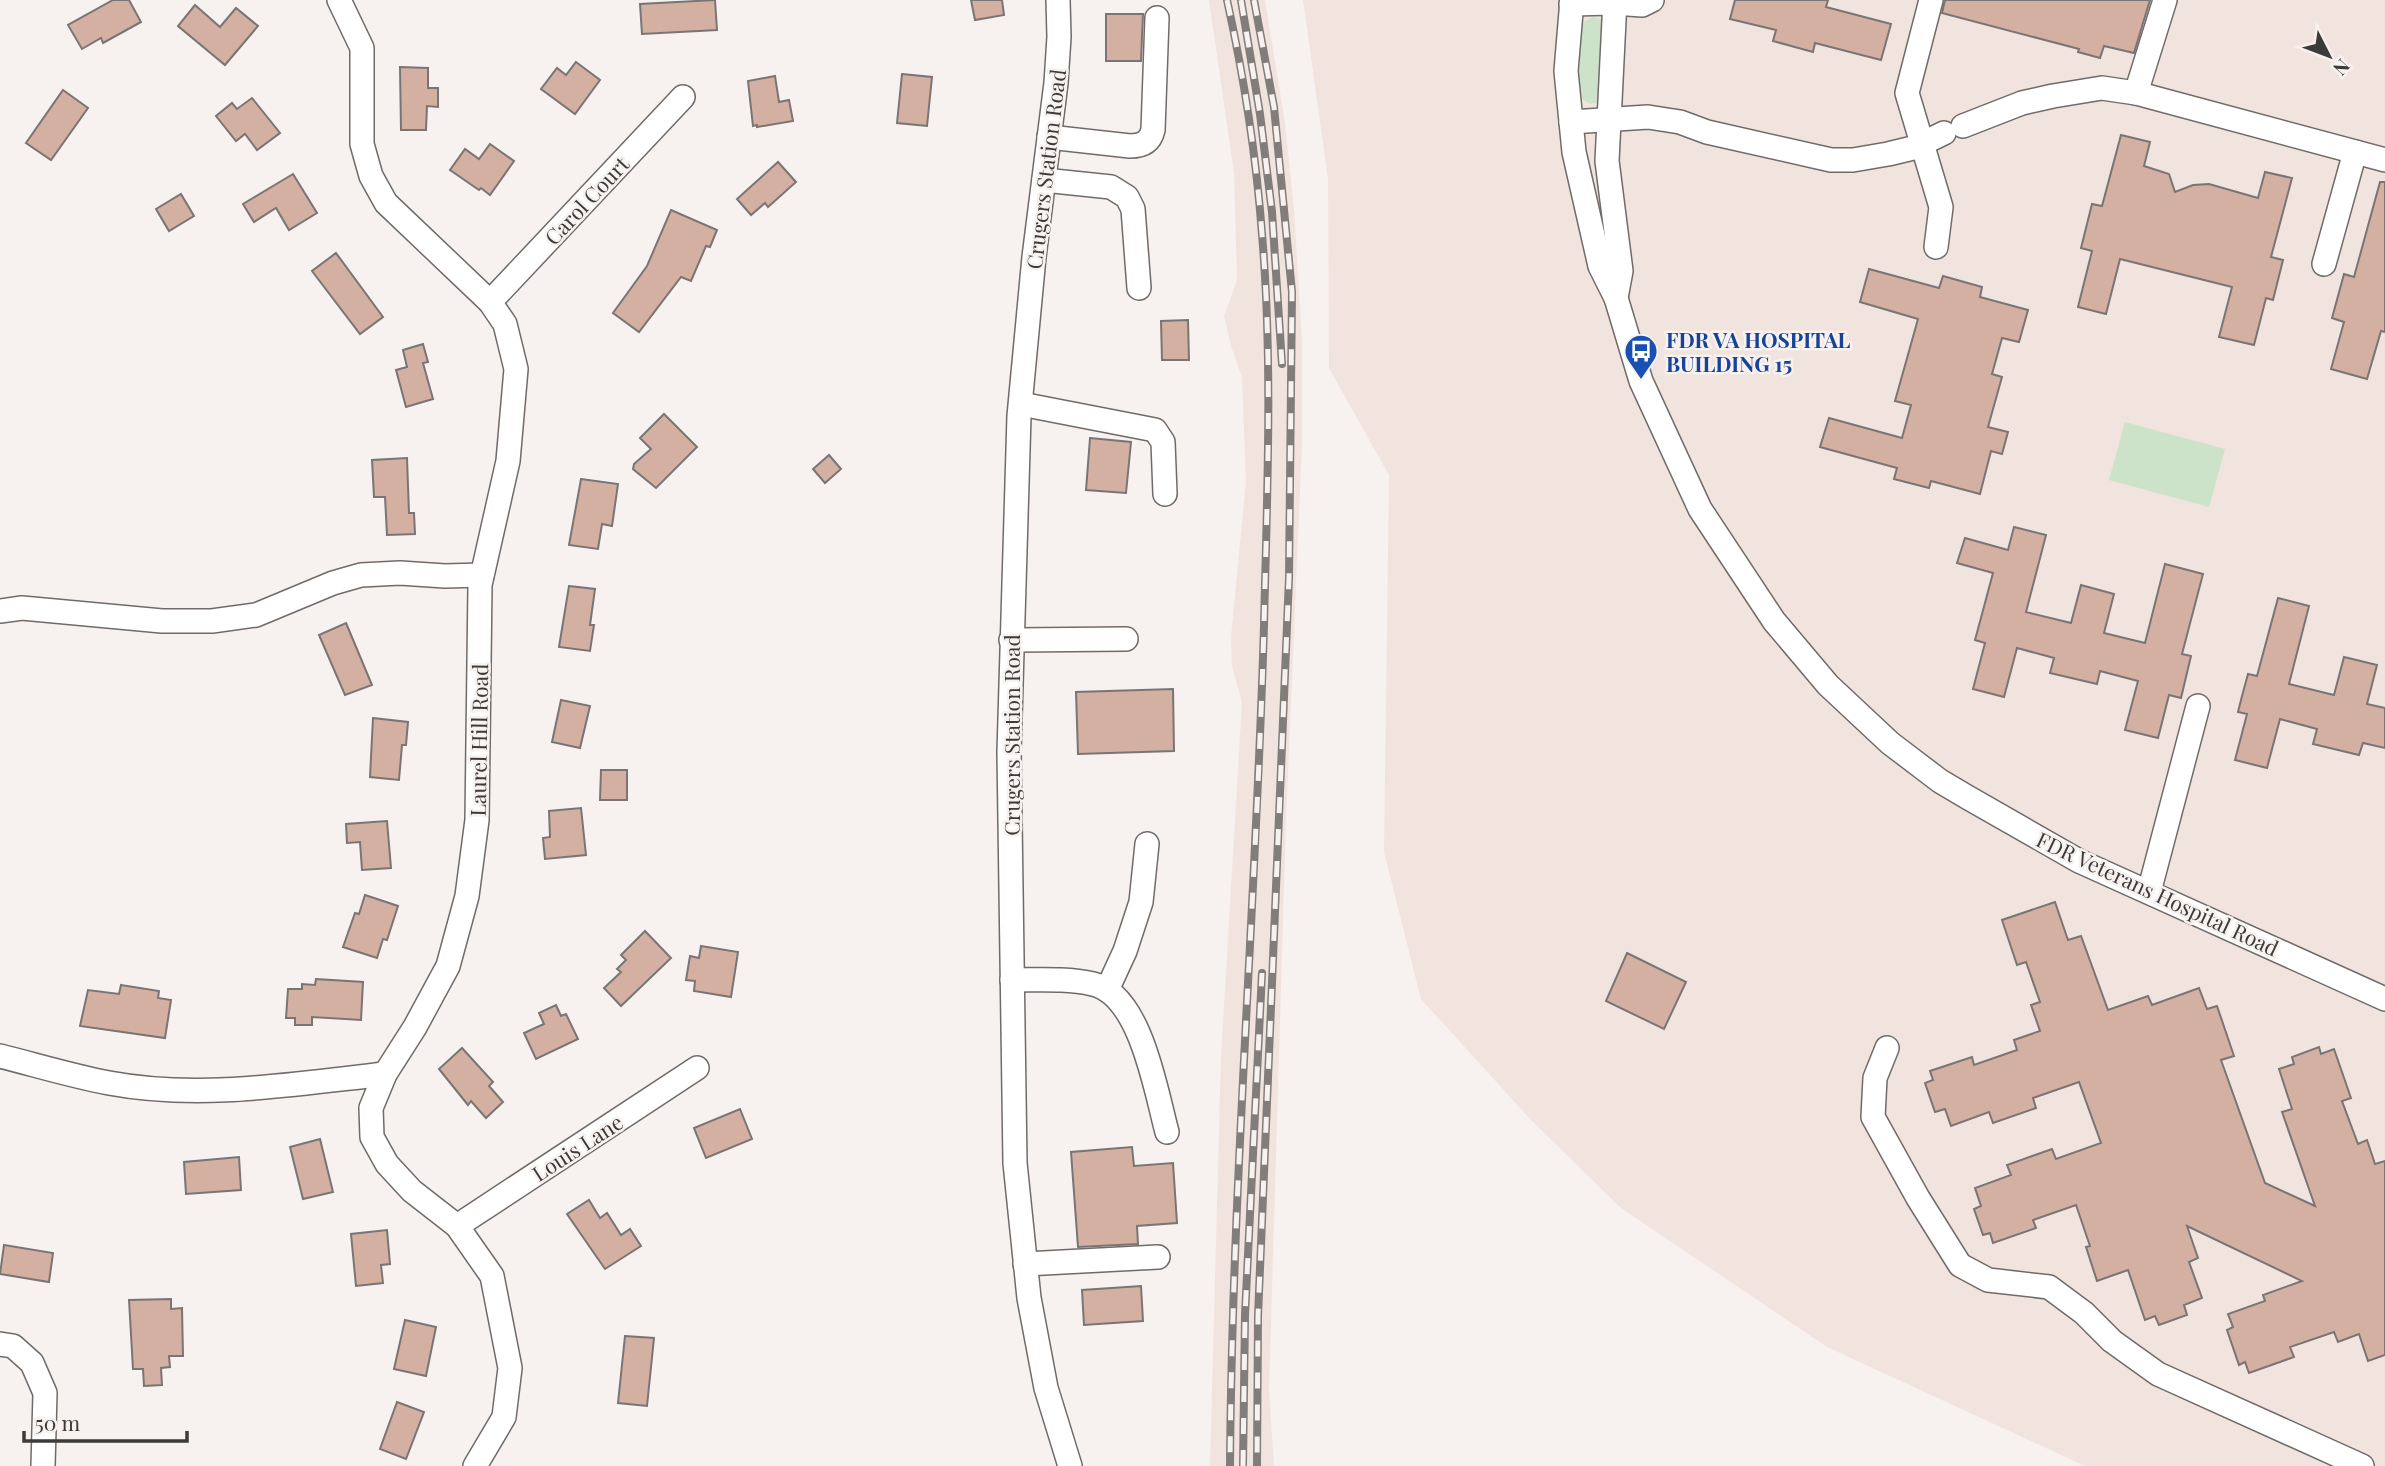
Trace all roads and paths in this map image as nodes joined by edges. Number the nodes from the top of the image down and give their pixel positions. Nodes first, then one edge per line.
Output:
1 (339, 0) edge
2 (1058, 0) edge
3 (1652, 0) edge
4 (1931, 0) edge
5 (2165, 0) edge
6 (1615, 1) edge
7 (1571, 2) edge
8 (1157, 18) dead end
9 (2136, 93) junction
10 (683, 97) dead end
11 (1608, 120) junction
12 (1571, 122) junction
13 (1944, 134) junction
14 (1049, 137) junction
15 (2355, 152) junction
16 (2385, 160) edge
17 (1044, 180) junction
18 (1936, 247) dead end
19 (2324, 264) dead end
20 (1139, 288) dead end
21 (1616, 298) junction
22 (490, 302) junction
23 (1021, 404) junction
24 (1165, 494) dead end
25 (482, 575) junction
26 (0, 611) edge
27 (1126, 639) dead end
28 (1011, 640) junction
29 (2198, 706) dead end
30 (1147, 844) dead end
31 (2149, 892) junction
32 (1012, 979) junction
33 (1107, 989) junction
34 (2385, 999) edge
35 (1887, 1048) dead end
36 (0, 1055) edge
37 (697, 1068) dead end
38 (385, 1074) junction
39 (1167, 1132) dead end
40 (457, 1226) junction
41 (1158, 1257) dead end
42 (1025, 1264) junction
43 (0, 1344) edge
44 (43, 1466) edge
45 (475, 1466) edge
46 (1070, 1466) edge
47 (2362, 1466) edge

1 - 22 street, Laurel Hill Road
2 - 14 street, Crugers Station Road
3 - 6 street
4 - 13 street
5 - 9 street
6 - 7 street
6 - 11 street, FDR Veterans Hospital Road
7 - 12 street, FDR Veterans Hospital Road
8 - 14 street
9 - 13 street
9 - 15 street
10 - 22 street, Carol Court
11 - 12 street
11 - 13 street
11 - 21 street, FDR Veterans Hospital Road
12 - 21 street, FDR Veterans Hospital Road
13 - 18 street
14 - 17 street, Crugers Station Road
15 - 16 street
15 - 19 street
17 - 20 street
17 - 23 street, Crugers Station Road
21 - 31 street, FDR Veterans Hospital Road
22 - 25 street, Laurel Hill Road
23 - 24 street
23 - 28 street, Crugers Station Road
25 - 26 street
25 - 38 street, Laurel Hill Road
27 - 28 street
28 - 32 street, Crugers Station Road
29 - 31 street
30 - 33 street
31 - 34 street, FDR Veterans Hospital Road
32 - 33 street
32 - 42 street, Crugers Station Road
33 - 39 street
35 - 47 street
36 - 38 street
37 - 40 street, Louis Lane
38 - 40 street, Laurel Hill Road
40 - 45 street, Laurel Hill Road
41 - 42 street
42 - 46 street, Crugers Station Road
43 - 44 street

